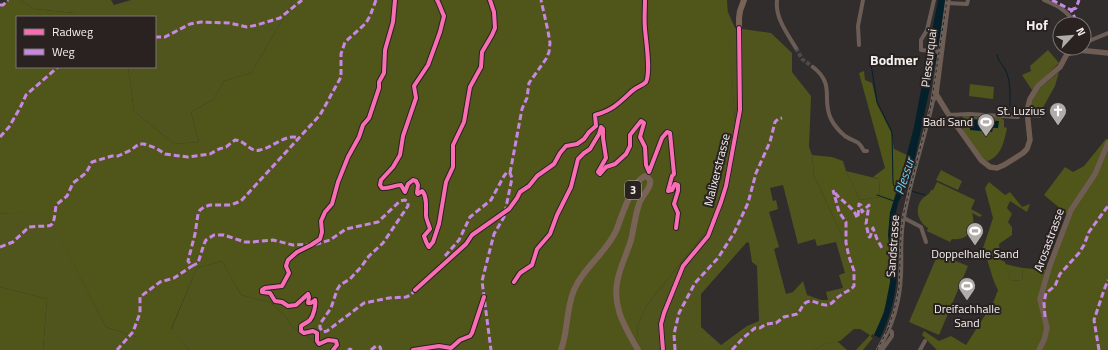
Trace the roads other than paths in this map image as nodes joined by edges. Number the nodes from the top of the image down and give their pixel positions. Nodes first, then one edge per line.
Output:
1 (744, 0) edge
2 (777, 0) edge
3 (863, 0) edge
4 (934, 0) edge
5 (968, 0) edge
6 (1044, 0) edge
7 (948, 2) edge
8 (1069, 16) edge
9 (1108, 33) edge
10 (1092, 40) edge
11 (859, 46) dead end
12 (796, 48) tunnel mouth
13 (1092, 51) edge
14 (939, 52) junction
15 (1108, 53) edge
16 (1067, 56) edge
17 (813, 67) tunnel mouth
18 (936, 96) junction
19 (949, 115) junction
20 (1018, 117) dead end
21 (1108, 143) edge
22 (867, 151) dead end
23 (904, 218) junction
24 (926, 242) dead end
25 (889, 330) junction
26 (926, 341) dead end
27 (561, 350) edge
28 (638, 350) edge
29 (663, 350) edge
30 (878, 350) edge
31 (882, 350) edge
32 (920, 350) edge
33 (1039, 350) edge

1 - 29 main road, Malixerstrasse
2 - 12 street
3 - 11 street
4 - 14 street
5 - 7 street
6 - 8 street
7 - 14 main road, Plessurquai
9 - 10 street
13 - 15 main road
14 - 18 main road, Plessurquai
16 - 19 main road
17 - 22 street
18 - 19 main road
18 - 23 street, Sandstrasse
19 - 20 street
21 - 33 main road, Arosastrasse
23 - 24 street
23 - 25 street, Sandstrasse
25 - 30 street, Sandstrasse
25 - 31 street
26 - 32 street
27 - 28 main road, 3

